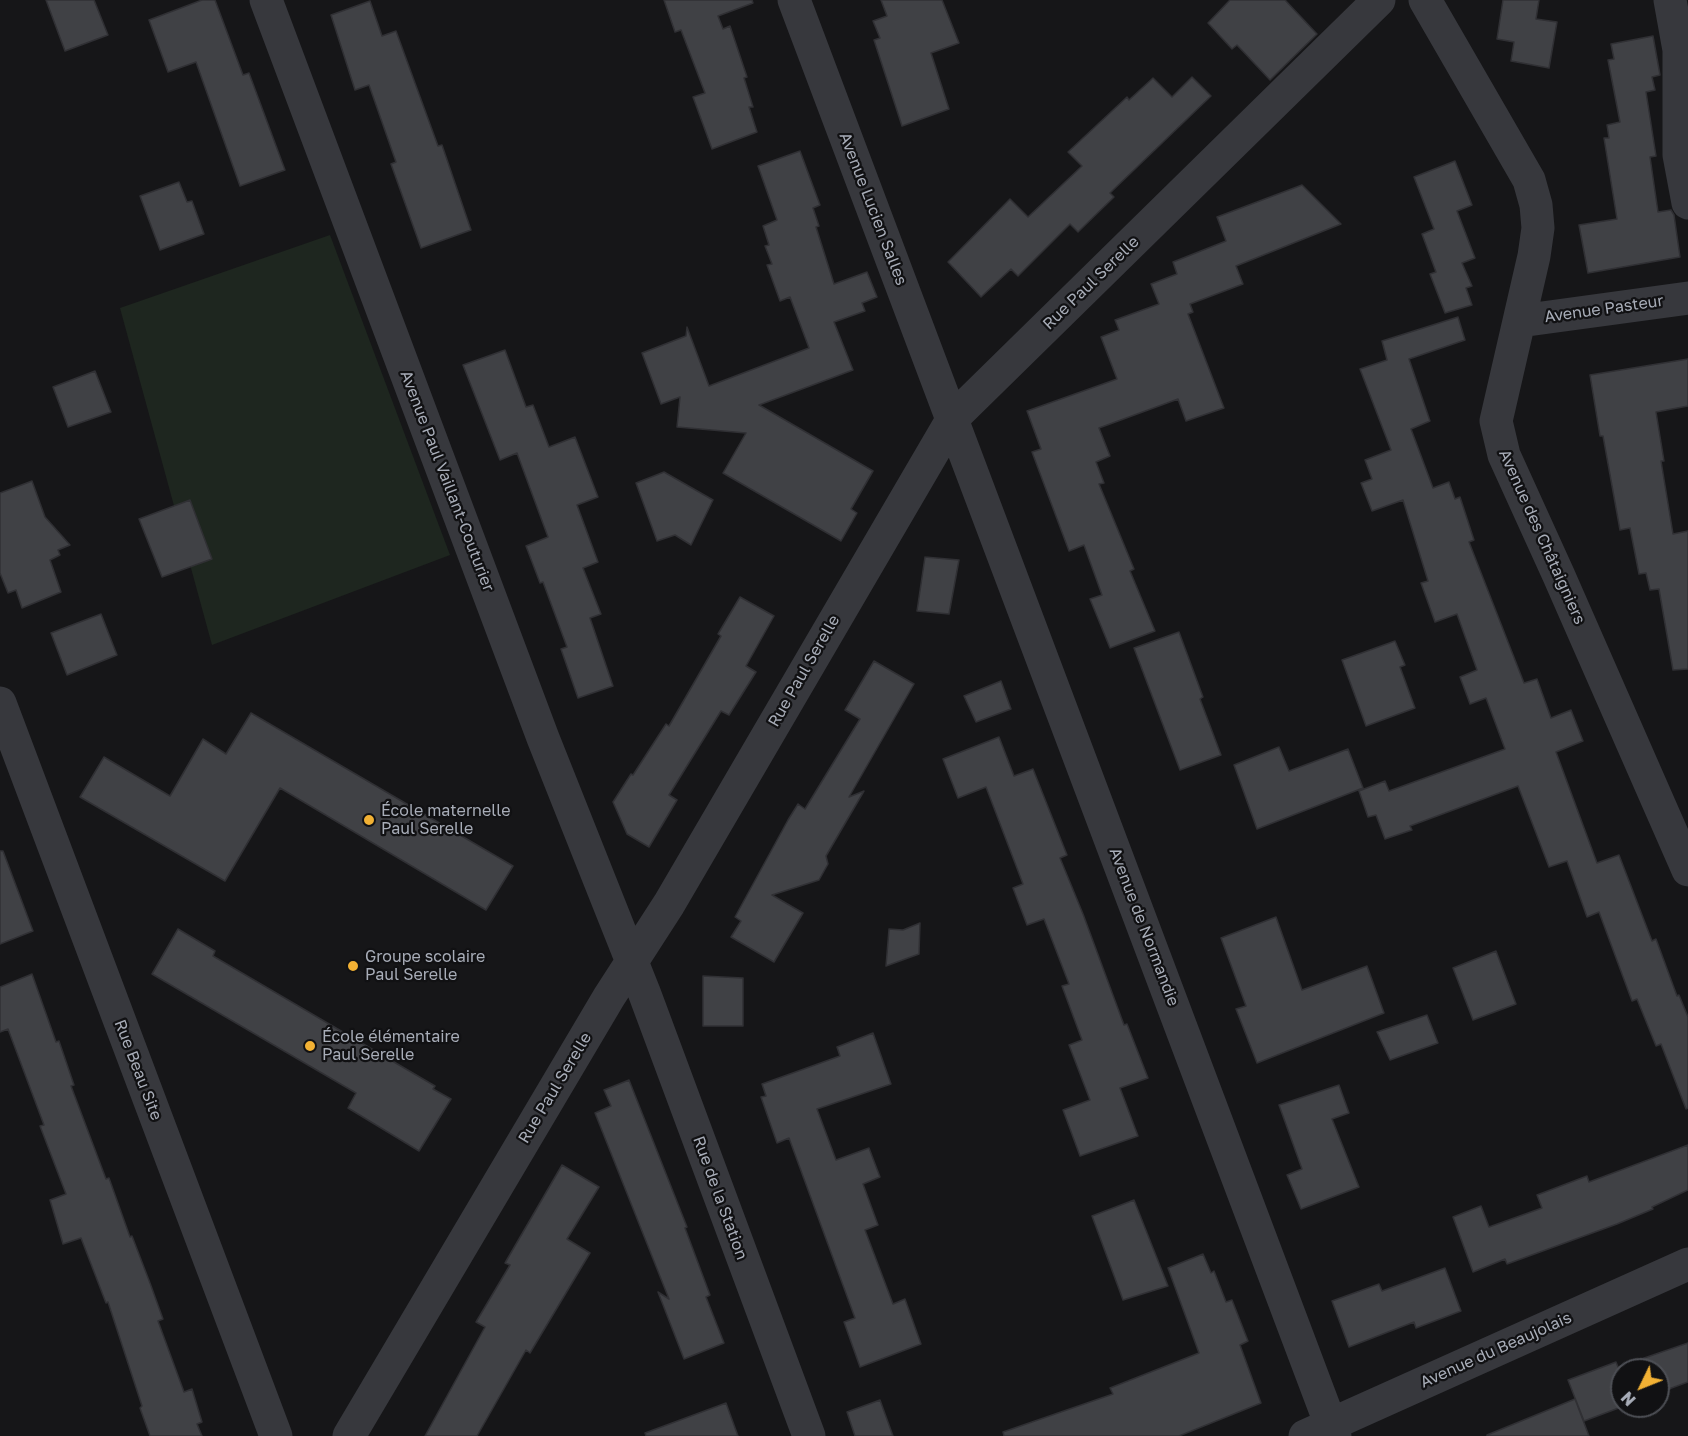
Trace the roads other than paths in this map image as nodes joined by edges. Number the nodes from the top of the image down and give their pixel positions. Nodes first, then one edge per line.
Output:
1 (266, 0) edge
2 (794, 0) edge
3 (1379, 0) edge
4 (1425, 0) edge
5 (1670, 0) edge
6 (1688, 203) edge
7 (1688, 298) edge
8 (1520, 321) junction
9 (953, 418) junction
10 (0, 703) edge
11 (1688, 870) edge
12 (631, 960) junction
13 (1688, 1264) edge
14 (1324, 1432) edge
15 (276, 1436) edge
16 (349, 1436) edge
17 (809, 1436) edge

1 - 12 street, Avenue Paul Vaillant-Couturier
2 - 9 street, Avenue Lucien Salles
3 - 9 street, Rue Paul Serelle
4 - 8 street, Avenue des Châtaigniers
5 - 6 street
7 - 8 street, Avenue Pasteur
8 - 11 street, Avenue des Châtaigniers
9 - 12 street, Rue Paul Serelle
9 - 14 street, Avenue de Normandie
10 - 15 street, Rue Beau Site
12 - 16 street, Rue Paul Serelle
12 - 17 street, Rue de la Station
13 - 14 street, Avenue du Beaujolais

